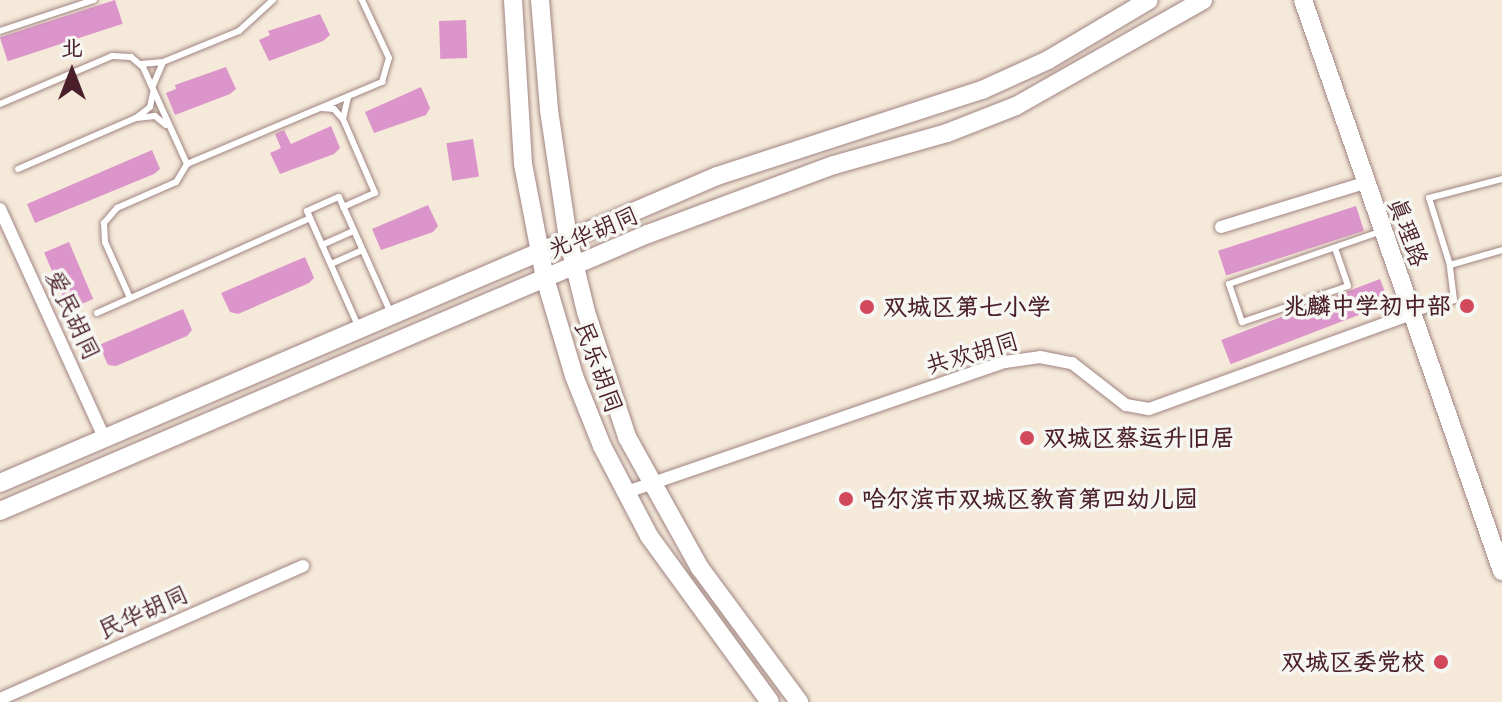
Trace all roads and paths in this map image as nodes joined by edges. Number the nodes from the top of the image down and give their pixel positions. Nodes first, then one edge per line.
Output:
1 (58, 0) edge
2 (94, 0) edge
3 (257, 0) edge
4 (273, 0) edge
5 (361, 0) edge
6 (513, 0) edge
7 (540, 0) edge
8 (1149, 0) edge
9 (1203, 0) edge
10 (1303, 0) edge
11 (61, 11) junction
12 (258, 11) junction
13 (0, 31) edge
14 (138, 61) junction
15 (163, 62) junction
16 (153, 91) junction
17 (348, 97) junction
18 (0, 104) edge
19 (319, 109) junction
20 (136, 118) junction
21 (343, 119) junction
22 (170, 130) junction
23 (187, 164) junction
24 (18, 169) dead end
25 (1502, 179) edge
26 (1364, 183) junction
27 (343, 207) junction
28 (0, 209) edge
29 (310, 218) junction
30 (1221, 227) dead end
31 (354, 231) junction
32 (1382, 231) junction
33 (568, 238) junction
34 (322, 245) junction
35 (1335, 248) junction
36 (362, 250) junction
37 (1502, 250) edge
38 (538, 251) junction
39 (331, 264) junction
40 (574, 265) junction
41 (1450, 265) junction
42 (545, 278) junction
43 (130, 298) junction
44 (97, 313) dead end
45 (391, 314) junction
46 (1412, 314) junction
47 (359, 328) junction
48 (105, 439) junction
49 (0, 483) edge
50 (648, 484) junction
51 (624, 493) junction
52 (0, 511) edge
53 (303, 566) dead end
54 (1502, 571) edge
55 (24, 688) junction
56 (0, 699) edge
57 (29, 702) edge
58 (770, 702) edge
59 (799, 702) edge

1 - 11 lane
2 - 11 lane
3 - 12 lane
4 - 12 lane
5 - 17 lane
6 - 38 main road, 民乐胡同
7 - 33 main road, 民乐胡同
8 - 33 main road, 光华胡同
9 - 40 main road, 光华胡同
10 - 26 main road, 真理路
11 - 13 lane
12 - 15 lane
14 - 15 lane
14 - 16 lane
14 - 18 lane
15 - 16 lane
16 - 20 lane
16 - 22 lane
17 - 19 lane
17 - 21 lane
19 - 21 lane
19 - 23 lane
20 - 22 lane
20 - 24 lane
21 - 27 lane
22 - 23 lane
23 - 43 lane
25 - 41 lane
26 - 30 street
26 - 32 main road, 真理路
27 - 29 lane
27 - 31 lane
28 - 48 street, 爱民胡同
29 - 34 lane
29 - 43 lane
31 - 34 lane
31 - 36 lane
32 - 35 lane
32 - 46 main road, 真理路
33 - 38 main road, 光华胡同
33 - 40 main road, 民乐胡同
34 - 39 lane
35 - 35 lane
36 - 39 lane
36 - 45 lane
37 - 41 lane
38 - 42 main road, 民乐胡同
38 - 45 main road, 光华胡同
39 - 47 lane
40 - 42 main road, 光华胡同
40 - 50 main road, 民乐胡同
41 - 46 lane
42 - 51 main road, 民乐胡同
42 - 52 main road, 光华胡同
43 - 44 lane
45 - 47 main road, 光华胡同
46 - 50 street, 共欢胡同
46 - 54 main road, 真理路
47 - 48 main road, 光华胡同
48 - 49 main road, 光华胡同
50 - 51 street, 共欢胡同
50 - 59 main road, 民乐胡同
51 - 58 main road, 民乐胡同
53 - 55 street, 民华胡同
55 - 56 street, 民华胡同
55 - 57 street

